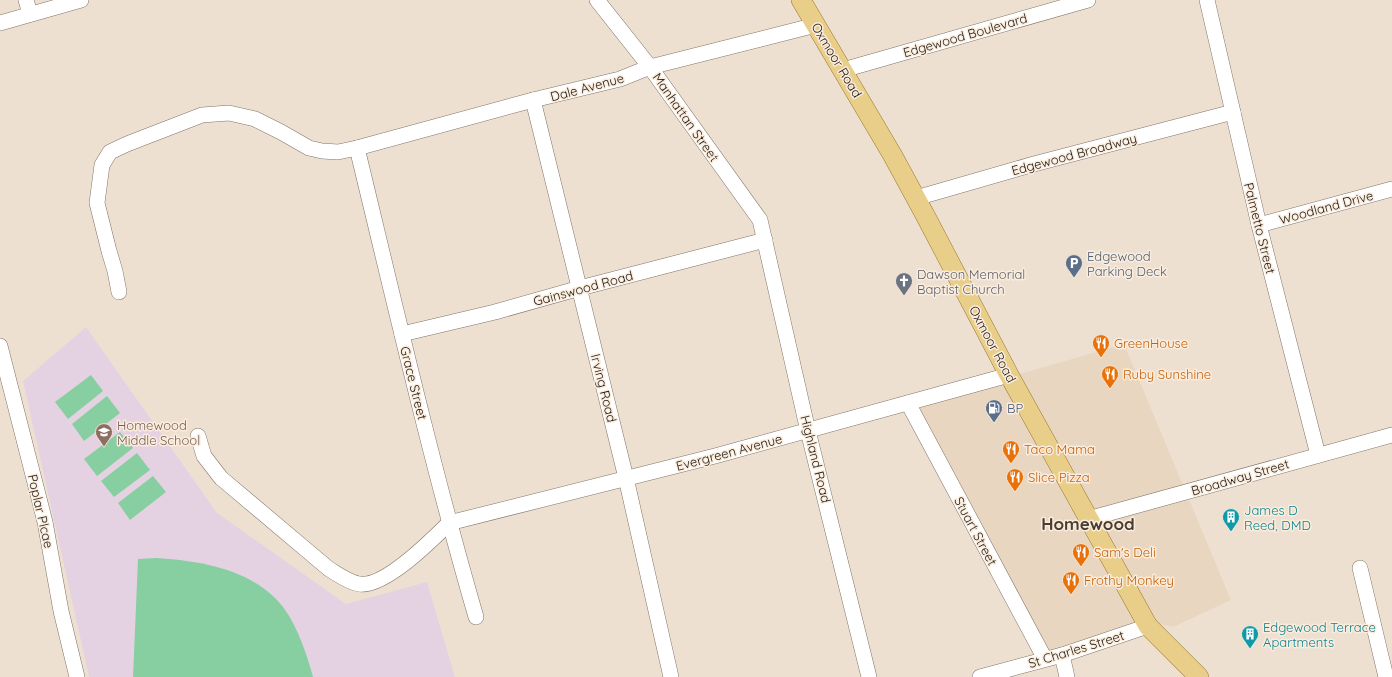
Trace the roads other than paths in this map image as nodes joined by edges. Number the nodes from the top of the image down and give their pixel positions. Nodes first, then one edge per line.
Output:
1 (81, 0) edge
2 (597, 0) edge
3 (801, 0) edge
4 (1088, 0) edge
5 (1207, 0) edge
6 (28, 7) edge
7 (0, 23) edge
8 (816, 25) junction
9 (650, 68) junction
10 (843, 70) junction
11 (533, 100) junction
12 (1233, 112) junction
13 (357, 148) junction
14 (1392, 189) edge
15 (916, 198) junction
16 (1259, 225) junction
17 (765, 240) junction
18 (580, 288) junction
19 (119, 292) dead end
20 (402, 334) junction
21 (0, 346) edge
22 (1009, 376) junction
23 (908, 403) junction
24 (808, 431) junction
25 (1392, 435) edge
26 (198, 436) dead end
27 (1318, 455) junction
28 (626, 478) junction
29 (1088, 519) junction
30 (449, 523) junction
31 (1360, 568) dead end
32 (476, 617) dead end
33 (1148, 626) junction
34 (1062, 655) junction
35 (1045, 659) junction
36 (77, 677) edge
37 (671, 677) edge
38 (870, 677) edge
39 (980, 677) edge
40 (1067, 677) edge
41 (1199, 677) edge
42 (1386, 677) edge

1 - 6 street
2 - 9 street, Manhattan Street
3 - 8 main road, Oxmoor Road
4 - 10 street, Edgewood Boulevard
5 - 12 street, Palmetto Street
6 - 7 street
8 - 9 street, Dale Avenue
8 - 10 main road, Oxmoor Road
9 - 11 street, Dale Avenue
9 - 17 street, Manhattan Street
10 - 15 main road, Oxmoor Road
11 - 13 street, Dale Avenue
11 - 18 street, Irving Road
12 - 15 street, Edgewood Broadway
12 - 16 street, Palmetto Street
13 - 19 street, Dale Avenue
13 - 20 street, Grace Street
14 - 16 street, Woodland Drive
15 - 22 main road, Oxmoor Road
16 - 27 street, Palmetto Street
17 - 18 street, Gainswood Road
17 - 24 street, Highland Road
18 - 20 street, Gainswood Road
18 - 28 street, Irving Road
20 - 30 street, Grace Street
21 - 36 street, Poplar Plcae
22 - 23 street, Evergreen Avenue
22 - 29 main road, Oxmoor Road
23 - 24 street, Evergreen Avenue
23 - 35 street, Stuart Street
24 - 28 street, Evergreen Avenue
24 - 38 street, Highland Road
25 - 27 street, Broadway Street
26 - 30 street
27 - 29 street, Broadway Street
28 - 30 street, Evergreen Avenue
28 - 37 street, Irving Road
29 - 33 main road, Oxmoor Road
30 - 32 street, Grace Street
31 - 42 street
33 - 34 street, St Charles Street
33 - 41 main road, Oxmoor Road
34 - 35 street, St Charles Street
34 - 40 street
35 - 39 street, St Charles Street

